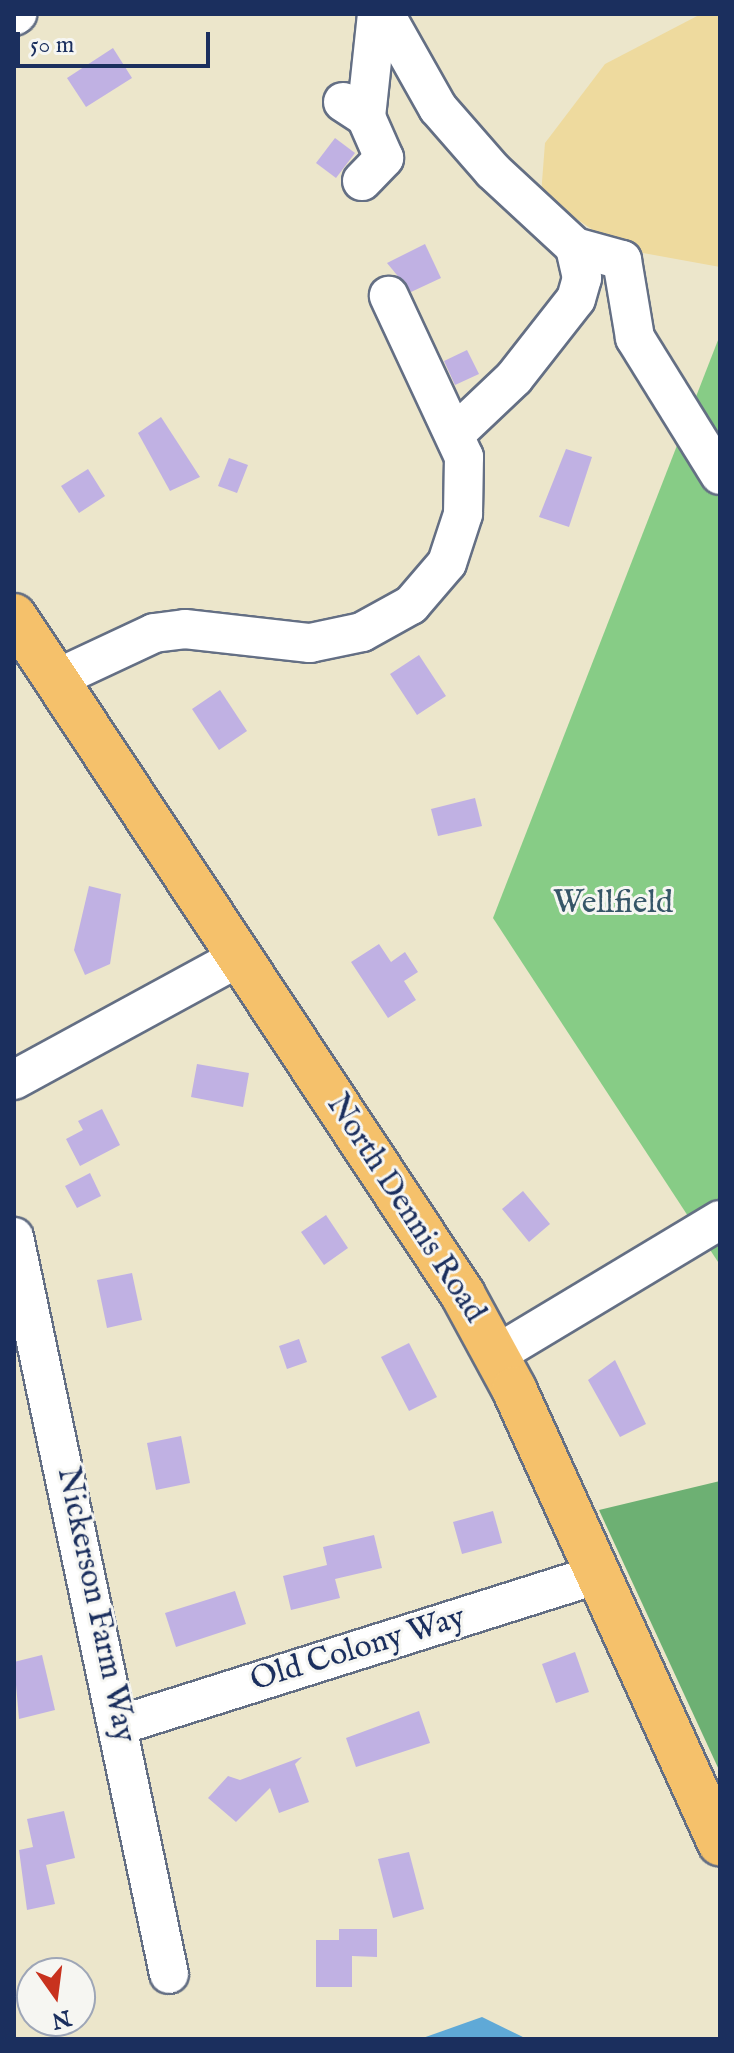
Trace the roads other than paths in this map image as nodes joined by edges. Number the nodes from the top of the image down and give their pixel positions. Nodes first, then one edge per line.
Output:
1 (377, 14) edge
2 (385, 14) edge
3 (362, 181) dead end
4 (575, 247) junction
5 (389, 296) dead end
6 (456, 433) junction
7 (720, 475) edge
8 (14, 616) edge
9 (56, 679) junction
10 (240, 957) junction
11 (14, 1080) edge
12 (720, 1220) edge
13 (14, 1237) edge
14 (497, 1354) junction
15 (595, 1575) junction
16 (120, 1725) junction
17 (720, 1843) edge
18 (169, 1974) dead end

1 - 3 street
2 - 4 street
4 - 6 street
4 - 7 street
5 - 6 street
6 - 9 street
8 - 9 main road, North Dennis Road
9 - 10 main road, North Dennis Road
10 - 11 street
10 - 14 main road, North Dennis Road
12 - 14 street
13 - 16 street, Nickerson Farm Way
14 - 15 main road, North Dennis Road
15 - 16 street, Old Colony Way
15 - 17 main road, North Dennis Road
16 - 18 street, Nickerson Farm Way

